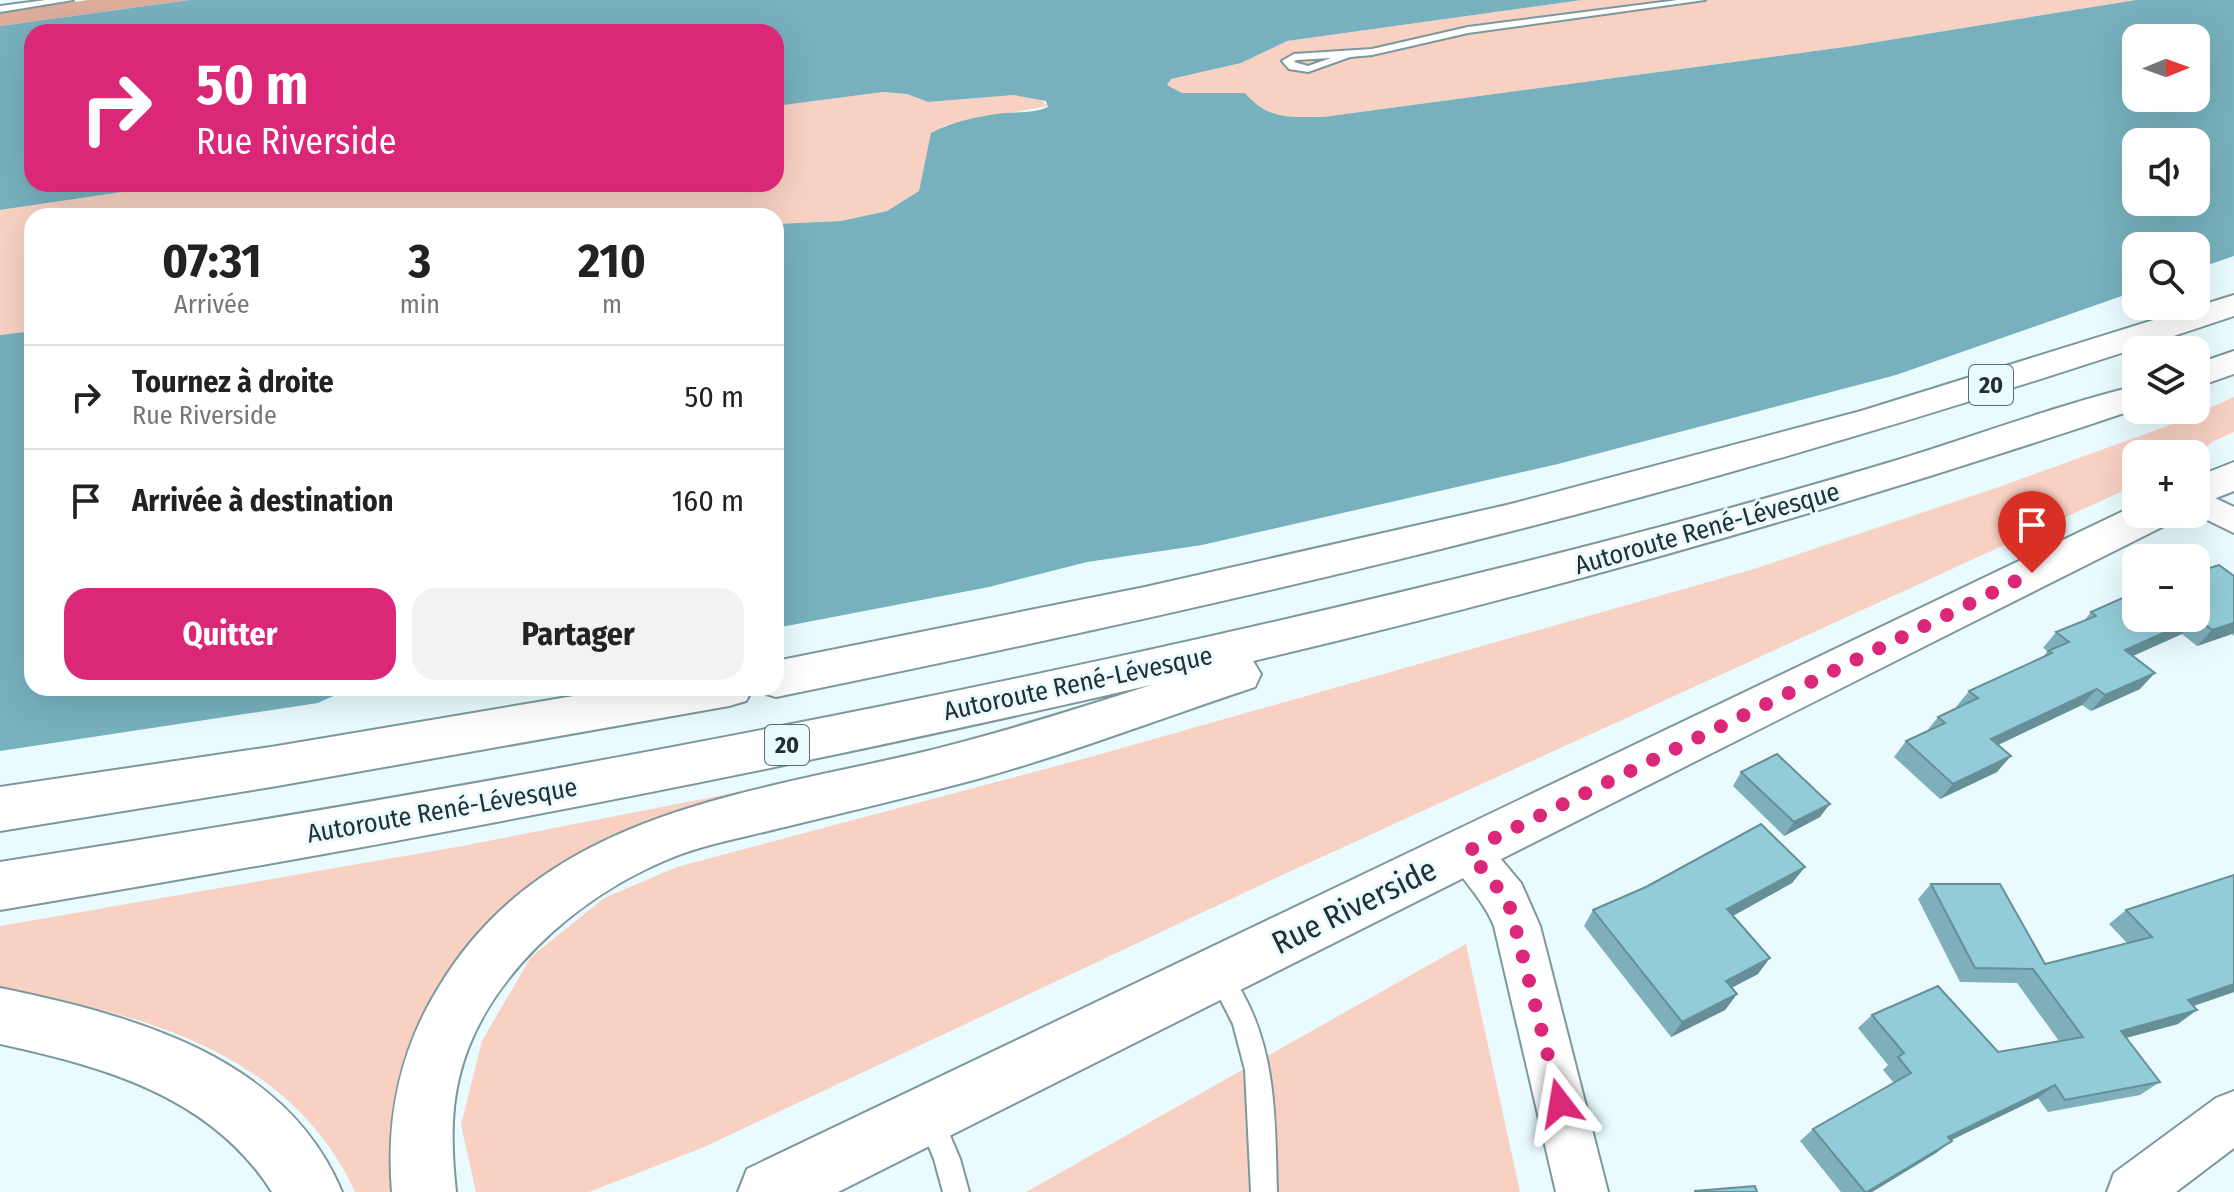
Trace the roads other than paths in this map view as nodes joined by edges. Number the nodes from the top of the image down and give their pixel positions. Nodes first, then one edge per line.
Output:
1 (68, 0) edge
2 (1700, 0) edge
3 (0, 9) edge
4 (1347, 54) dead end
5 (2234, 305) edge
6 (2234, 362) edge
7 (2210, 371) edge
8 (2122, 402) edge
9 (2217, 486) edge
10 (2234, 522) edge
11 (2125, 528) edge
12 (1567, 567) junction
13 (784, 677) edge
14 (683, 696) edge
15 (0, 809) edge
16 (1468, 851) junction
17 (0, 886) edge
18 (1218, 972) junction
19 (0, 1016) edge
20 (928, 1115) junction
21 (2234, 1116) edge
22 (310, 1192) edge
23 (424, 1192) edge
24 (770, 1192) edge
25 (956, 1192) edge
26 (1264, 1192) edge
27 (1582, 1192) edge
28 (2133, 1192) edge

1 - 3 lane
2 - 4 lane
5 - 13 main road, 20
6 - 7 main road
8 - 12 main road, Autoroute René-Lévesque / 20
9 - 10 street
11 - 16 main road, Rue Riverside
12 - 17 main road, Autoroute René-Lévesque / 20
12 - 23 main road
14 - 15 main road
16 - 18 main road, Rue Riverside
16 - 27 street
18 - 20 main road, Rue Riverside
18 - 26 lane
19 - 22 main road
20 - 24 main road, Rue Riverside
20 - 25 lane
21 - 28 street

